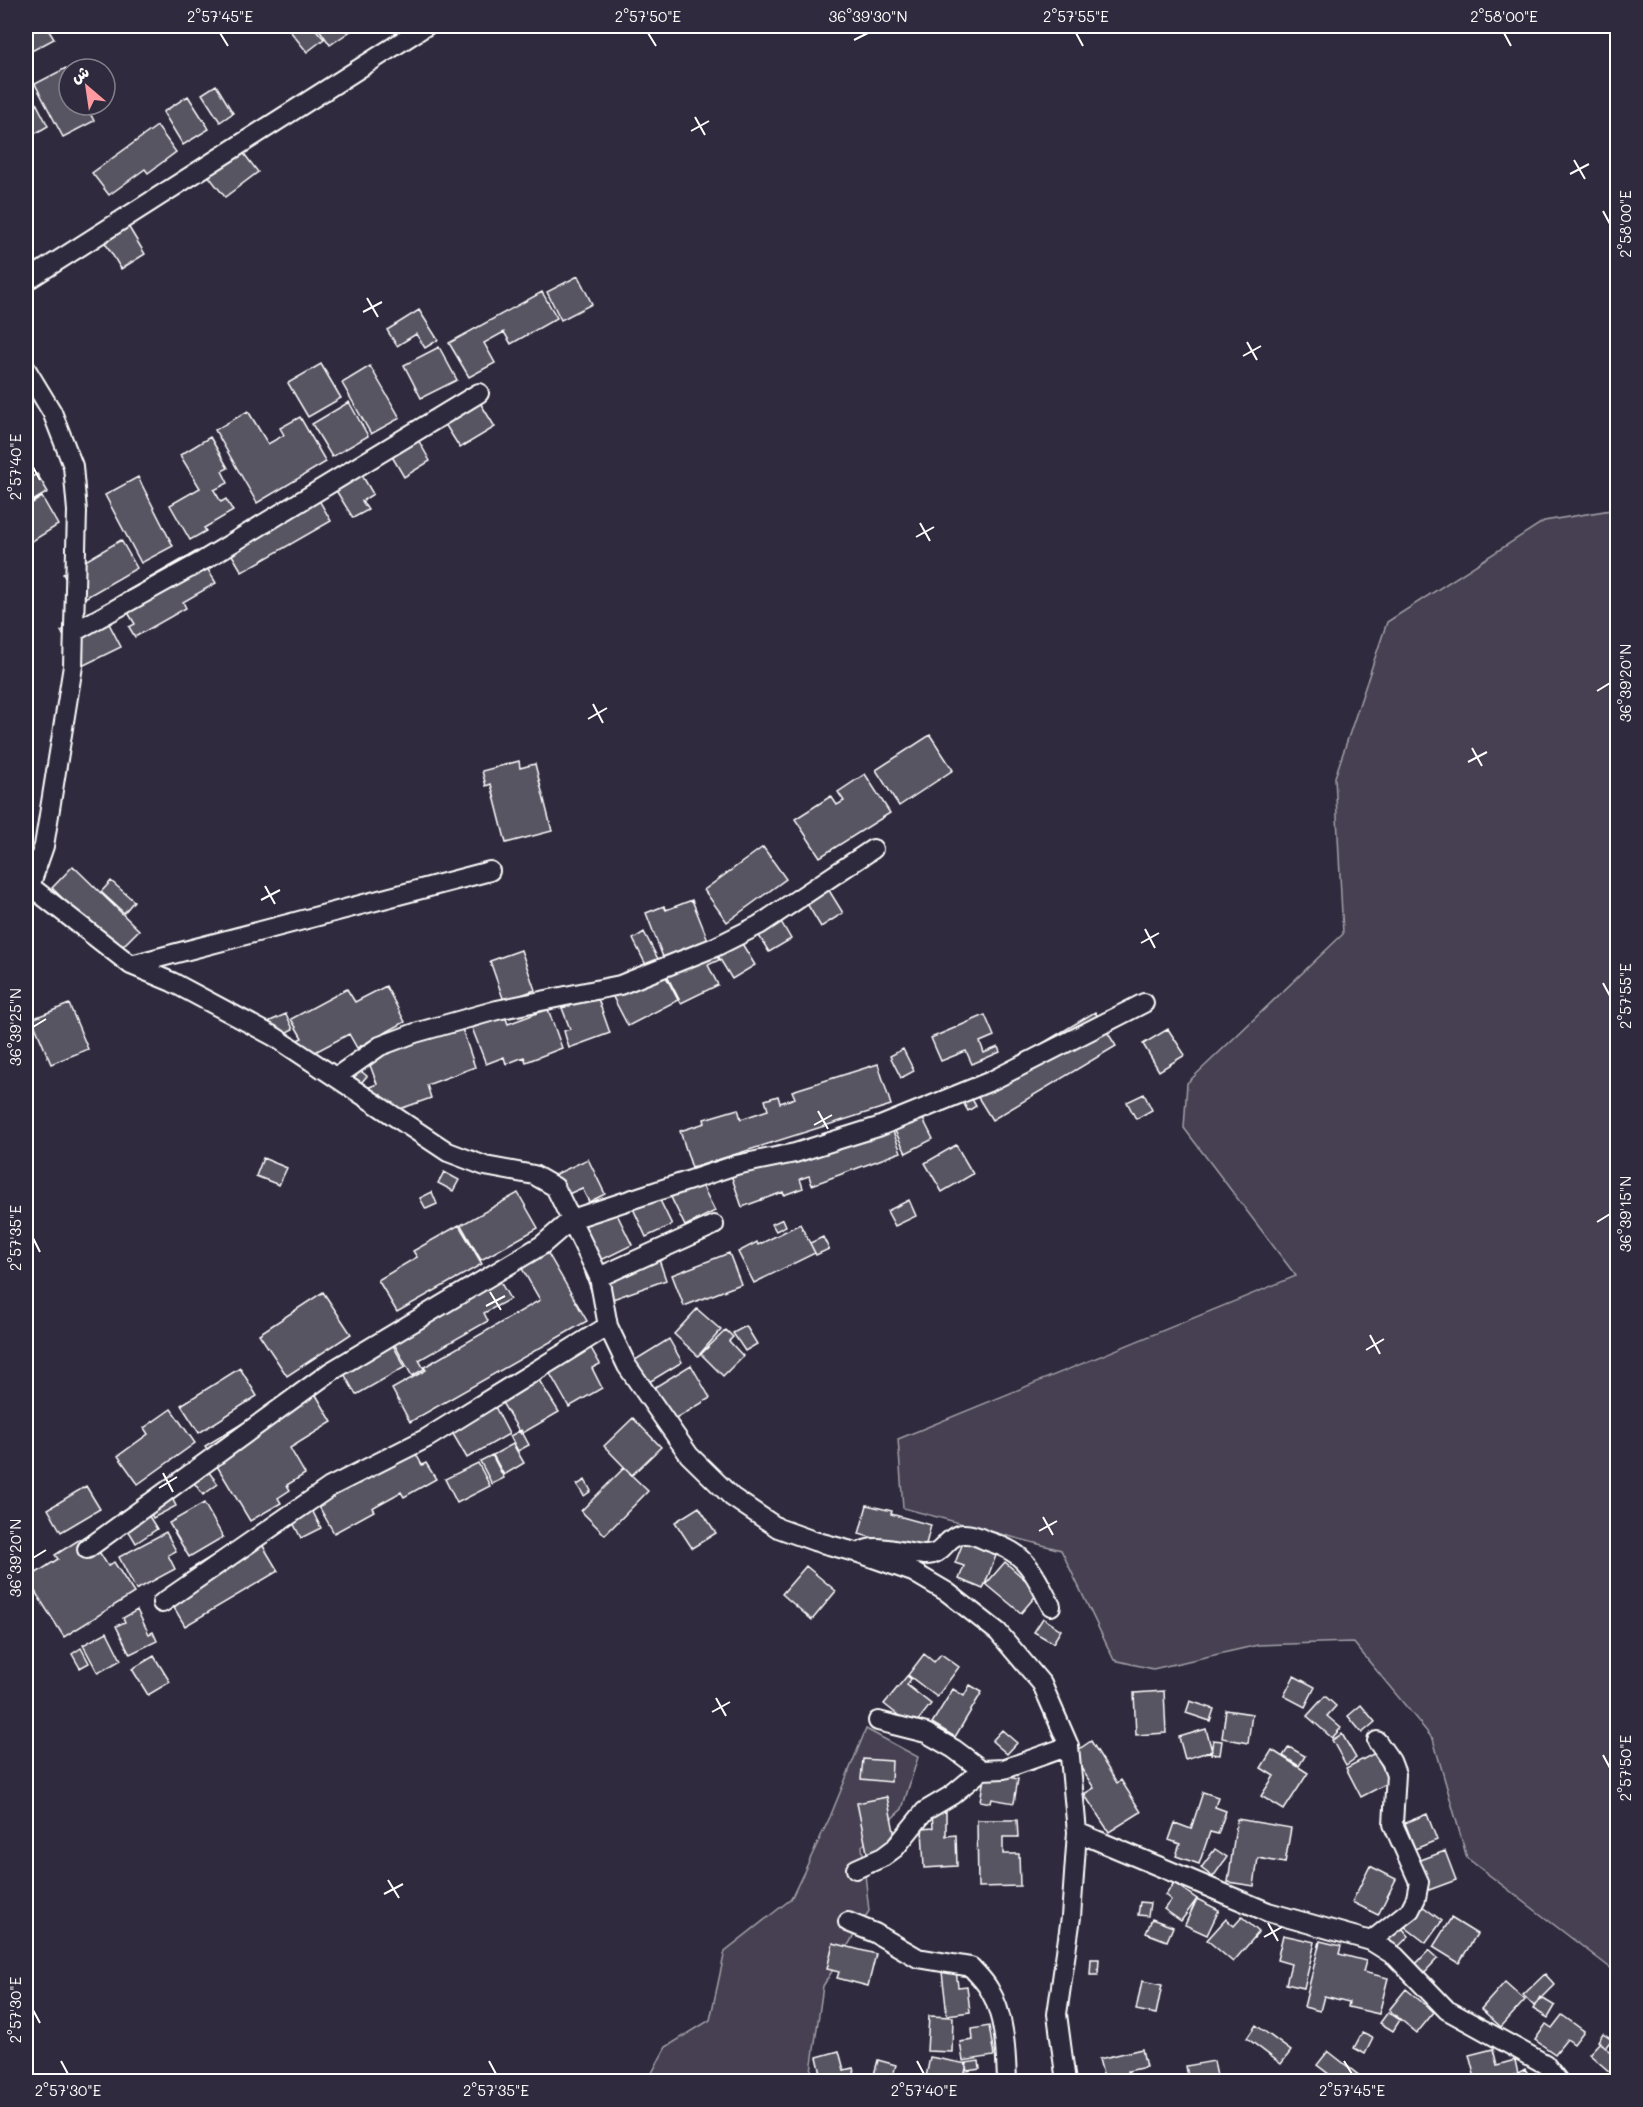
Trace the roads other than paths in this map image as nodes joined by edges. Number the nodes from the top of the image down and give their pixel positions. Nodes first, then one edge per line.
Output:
1 (426, 26) edge
2 (26, 281) edge
3 (26, 369) edge
4 (480, 393) dead end
5 (74, 632) junction
6 (873, 849) dead end
7 (490, 871) dead end
8 (28, 886) edge
9 (131, 965) junction
10 (1144, 1003) dead end
11 (336, 1077) junction
12 (572, 1219) junction
13 (714, 1226) dead end
14 (599, 1277) junction
15 (608, 1326) junction
16 (87, 1549) dead end
17 (859, 1554) junction
18 (162, 1603) dead end
19 (1051, 1606) dead end
20 (878, 1721) dead end
21 (1377, 1741) dead end
22 (1069, 1746) junction
23 (982, 1770) junction
24 (1077, 1832) junction
25 (856, 1869) dead end
26 (848, 1922) dead end
27 (1371, 1941) junction
28 (1007, 2082) edge
29 (1066, 2082) edge
30 (1559, 2082) edge

1 - 2 street
3 - 5 street
4 - 5 street
5 - 8 street
6 - 11 street
7 - 9 street
8 - 9 street
9 - 11 street
10 - 12 street
11 - 12 street
12 - 14 street
12 - 16 street
13 - 14 street
14 - 15 street
15 - 17 street
15 - 18 street
17 - 19 street
17 - 22 street
20 - 23 street
21 - 27 street
22 - 23 street
22 - 24 street
23 - 25 street
24 - 27 street
24 - 29 street
26 - 28 street
27 - 30 street

